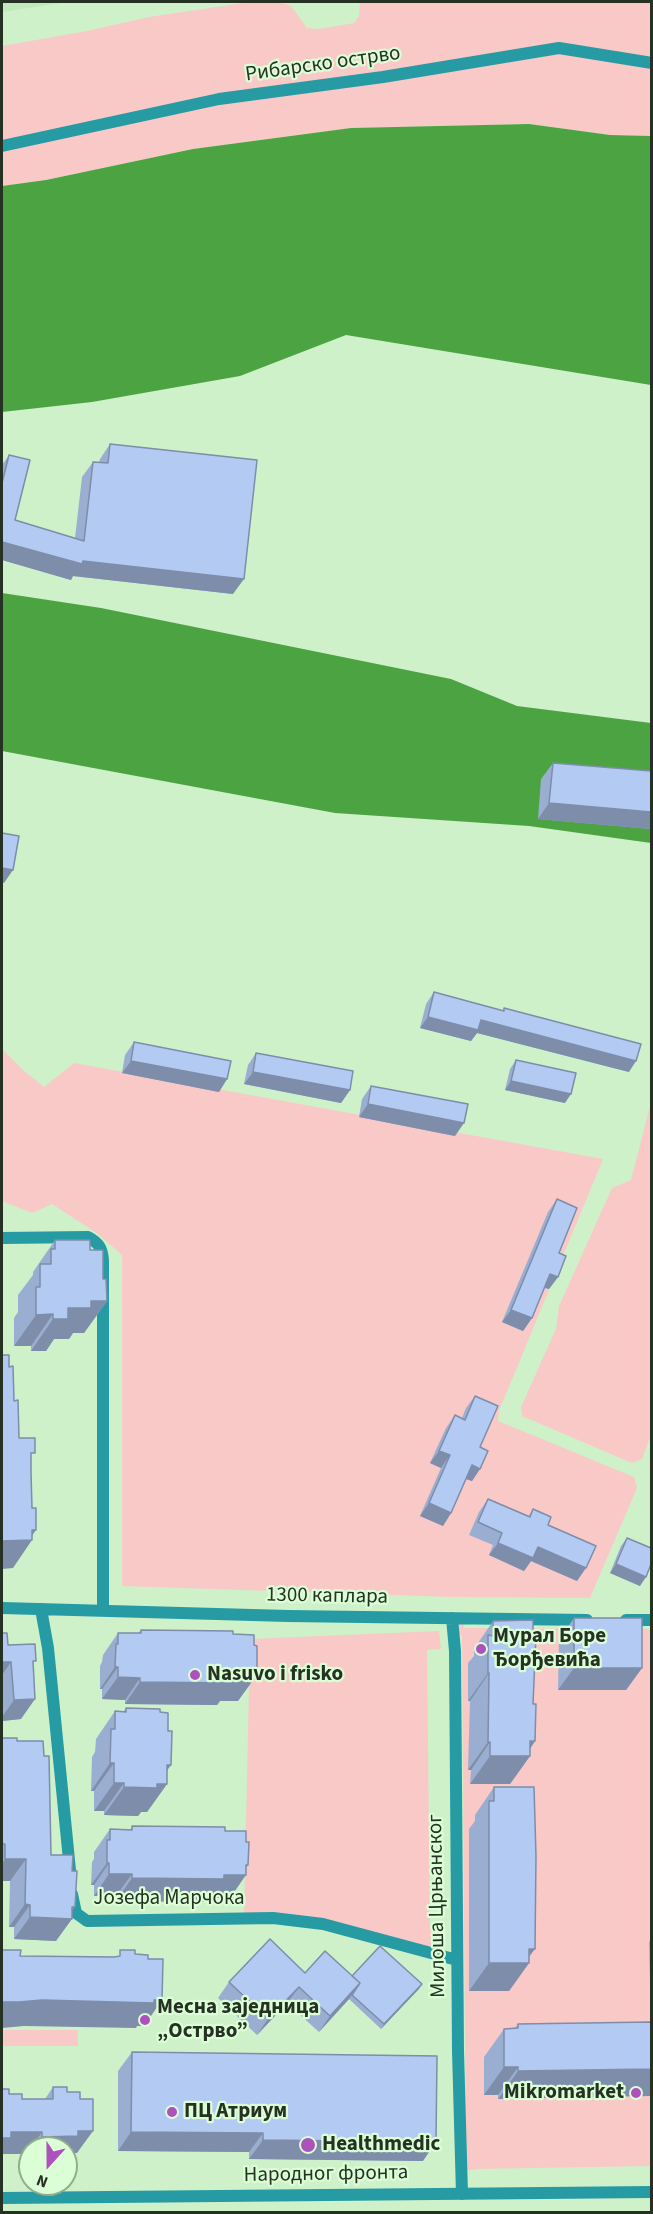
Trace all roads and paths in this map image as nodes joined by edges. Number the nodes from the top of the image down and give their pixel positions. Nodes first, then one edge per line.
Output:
1 (651, 63) edge
2 (2, 146) edge
3 (2, 1238) edge
4 (2, 1608) edge
5 (41, 1609) junction
6 (103, 1611) junction
7 (452, 1618) junction
8 (651, 1620) edge
9 (458, 1960) junction
10 (651, 2192) edge
11 (462, 2194) junction
12 (2, 2198) edge

1 - 2 street, Рибарско острво
3 - 6 street
4 - 5 street, 1300 каплара
5 - 6 street, 1300 каплара
5 - 9 street, Јозефа Марчока
6 - 7 street, 1300 каплара
7 - 8 street, 1300 каплара
7 - 9 street, Милоша Црњанског
9 - 11 street, Милоша Црњанског
10 - 11 street, Народног фронта
11 - 12 street, Народног фронта

